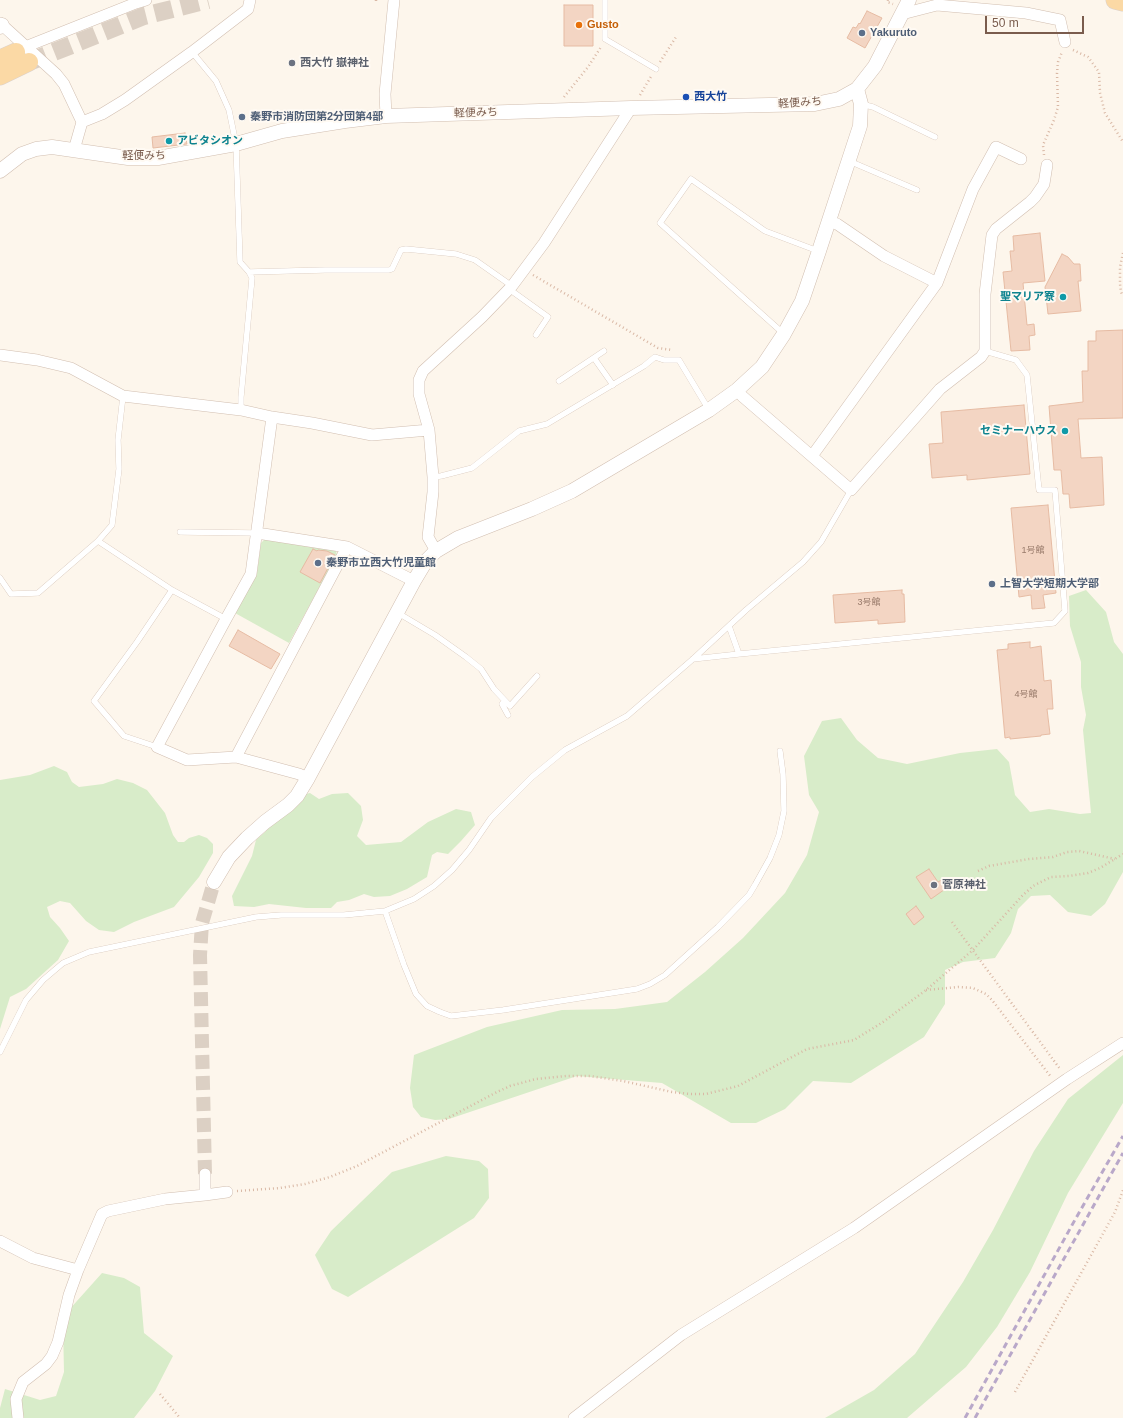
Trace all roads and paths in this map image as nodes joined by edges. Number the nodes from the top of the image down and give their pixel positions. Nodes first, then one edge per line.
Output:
1 (146, 0) edge
2 (250, 0) edge
3 (394, 0) edge
4 (605, 0) edge
5 (909, 0) edge
6 (1115, 0) edge
7 (1123, 2) edge
8 (902, 14) junction
9 (1, 25) edge
10 (676, 37) dead end
11 (605, 40) junction
12 (1065, 42) junction
13 (192, 52) junction
14 (18, 55) edge
15 (656, 69) junction
16 (0, 76) edge
17 (857, 89) junction
18 (639, 95) dead end
19 (861, 104) junction
20 (631, 108) junction
21 (552, 111) junction
22 (386, 116) junction
23 (82, 122) junction
24 (934, 136) dead end
25 (1123, 142) edge
26 (236, 144) junction
27 (74, 150) junction
28 (1021, 159) dead end
29 (849, 160) junction
30 (1047, 166) joint
31 (0, 171) edge
32 (918, 190) dead end
33 (829, 221) junction
34 (819, 251) junction
35 (1123, 253) edge
36 (524, 269) junction
37 (249, 272) junction
38 (937, 283) junction
39 (510, 287) junction
40 (1123, 296) edge
41 (784, 334) junction
42 (536, 335) dead end
43 (604, 351) dead end
44 (985, 351) junction
45 (0, 355) edge
46 (594, 358) junction
47 (679, 360) junction
48 (559, 381) dead end
49 (613, 385) junction
50 (737, 390) junction
51 (123, 396) junction
52 (241, 410) junction
53 (709, 410) junction
54 (272, 417) junction
55 (429, 430) junction
56 (812, 456) junction
57 (433, 477) junction
58 (850, 490) junction
59 (180, 532) dead end
60 (257, 533) junction
61 (98, 541) junction
62 (346, 547) junction
63 (436, 551) junction
64 (0, 578) edge
65 (414, 581) junction
66 (172, 590) junction
67 (397, 613) junction
68 (226, 619) junction
69 (729, 626) junction
70 (739, 654) junction
71 (693, 659) junction
72 (537, 676) dead end
73 (505, 701) junction
74 (508, 715) dead end
75 (157, 747) junction
76 (780, 751) dead end
77 (236, 757) junction
78 (308, 778) junction
79 (1123, 854) edge
80 (1115, 859) junction
81 (978, 871) dead end
82 (214, 882) tunnel mouth
83 (385, 911) junction
84 (952, 922) dead end
85 (973, 950) junction
86 (926, 990) junction
87 (1123, 1043) edge
88 (0, 1052) edge
89 (1068, 1080) junction
90 (1058, 1086) junction
91 (205, 1174) tunnel mouth
92 (1123, 1190) edge
93 (227, 1192) joint
94 (205, 1195) junction
95 (0, 1241) edge
96 (78, 1270) junction
97 (1015, 1392) dead end
98 (160, 1394) dead end
99 (18, 1418) edge
100 (180, 1418) edge
101 (574, 1418) edge

1 - 14 street
2 - 13 street
3 - 22 street
4 - 11 lane
5 - 8 street, 軽便みち
6 - 7 main road
8 - 12 street
8 - 17 street, 軽便みち
9 - 14 street
10 - 15 path
11 - 15 lane
11 - 21 path
12 - 25 path
12 - 30 path
13 - 23 street
13 - 26 lane
14 - 16 main road
14 - 23 street
15 - 18 path
17 - 19 street
17 - 20 street, 軽便みち
19 - 24 lane
19 - 29 street
20 - 21 street, 軽便みち
20 - 36 street
21 - 22 street, 軽便みち
22 - 26 street, 軽便みち
23 - 27 street
26 - 27 street, 軽便みち
26 - 37 lane
27 - 31 street, 軽便みち
28 - 38 street
29 - 32 lane
29 - 33 street
30 - 44 street
33 - 34 street
33 - 38 street
34 - 41 street
34 - 41 lane
35 - 40 path
36 - 39 street
36 - 47 path
37 - 39 lane
37 - 52 lane
38 - 56 street
39 - 42 lane
39 - 55 street
41 - 50 street
43 - 46 lane
44 - 58 street
44 - 70 lane
45 - 51 street
46 - 48 lane
46 - 49 lane
47 - 49 lane
47 - 53 lane
49 - 57 lane
50 - 53 street
50 - 56 street
51 - 52 street
51 - 61 lane
52 - 54 street
53 - 63 street
54 - 55 street
54 - 60 street
55 - 57 street
56 - 58 street
57 - 63 street
58 - 69 lane
59 - 60 lane
60 - 62 street
60 - 68 street
61 - 64 lane
61 - 66 lane
62 - 65 street
62 - 77 street
63 - 65 street
65 - 67 street
66 - 68 lane
66 - 75 lane
67 - 73 lane
67 - 78 street
68 - 75 street
69 - 70 lane
69 - 71 lane
70 - 71 lane
71 - 83 lane
72 - 73 lane
73 - 74 lane
75 - 77 street
76 - 83 lane
77 - 78 street
78 - 82 street
79 - 80 path
80 - 81 path
80 - 85 path
83 - 88 lane
84 - 85 path
85 - 86 path
85 - 89 path
86 - 90 path
86 - 93 path
87 - 89 street
89 - 90 street
90 - 101 street
91 - 94 street
92 - 97 path
93 - 94 street
94 - 96 street
95 - 96 street
96 - 99 street
98 - 100 path

